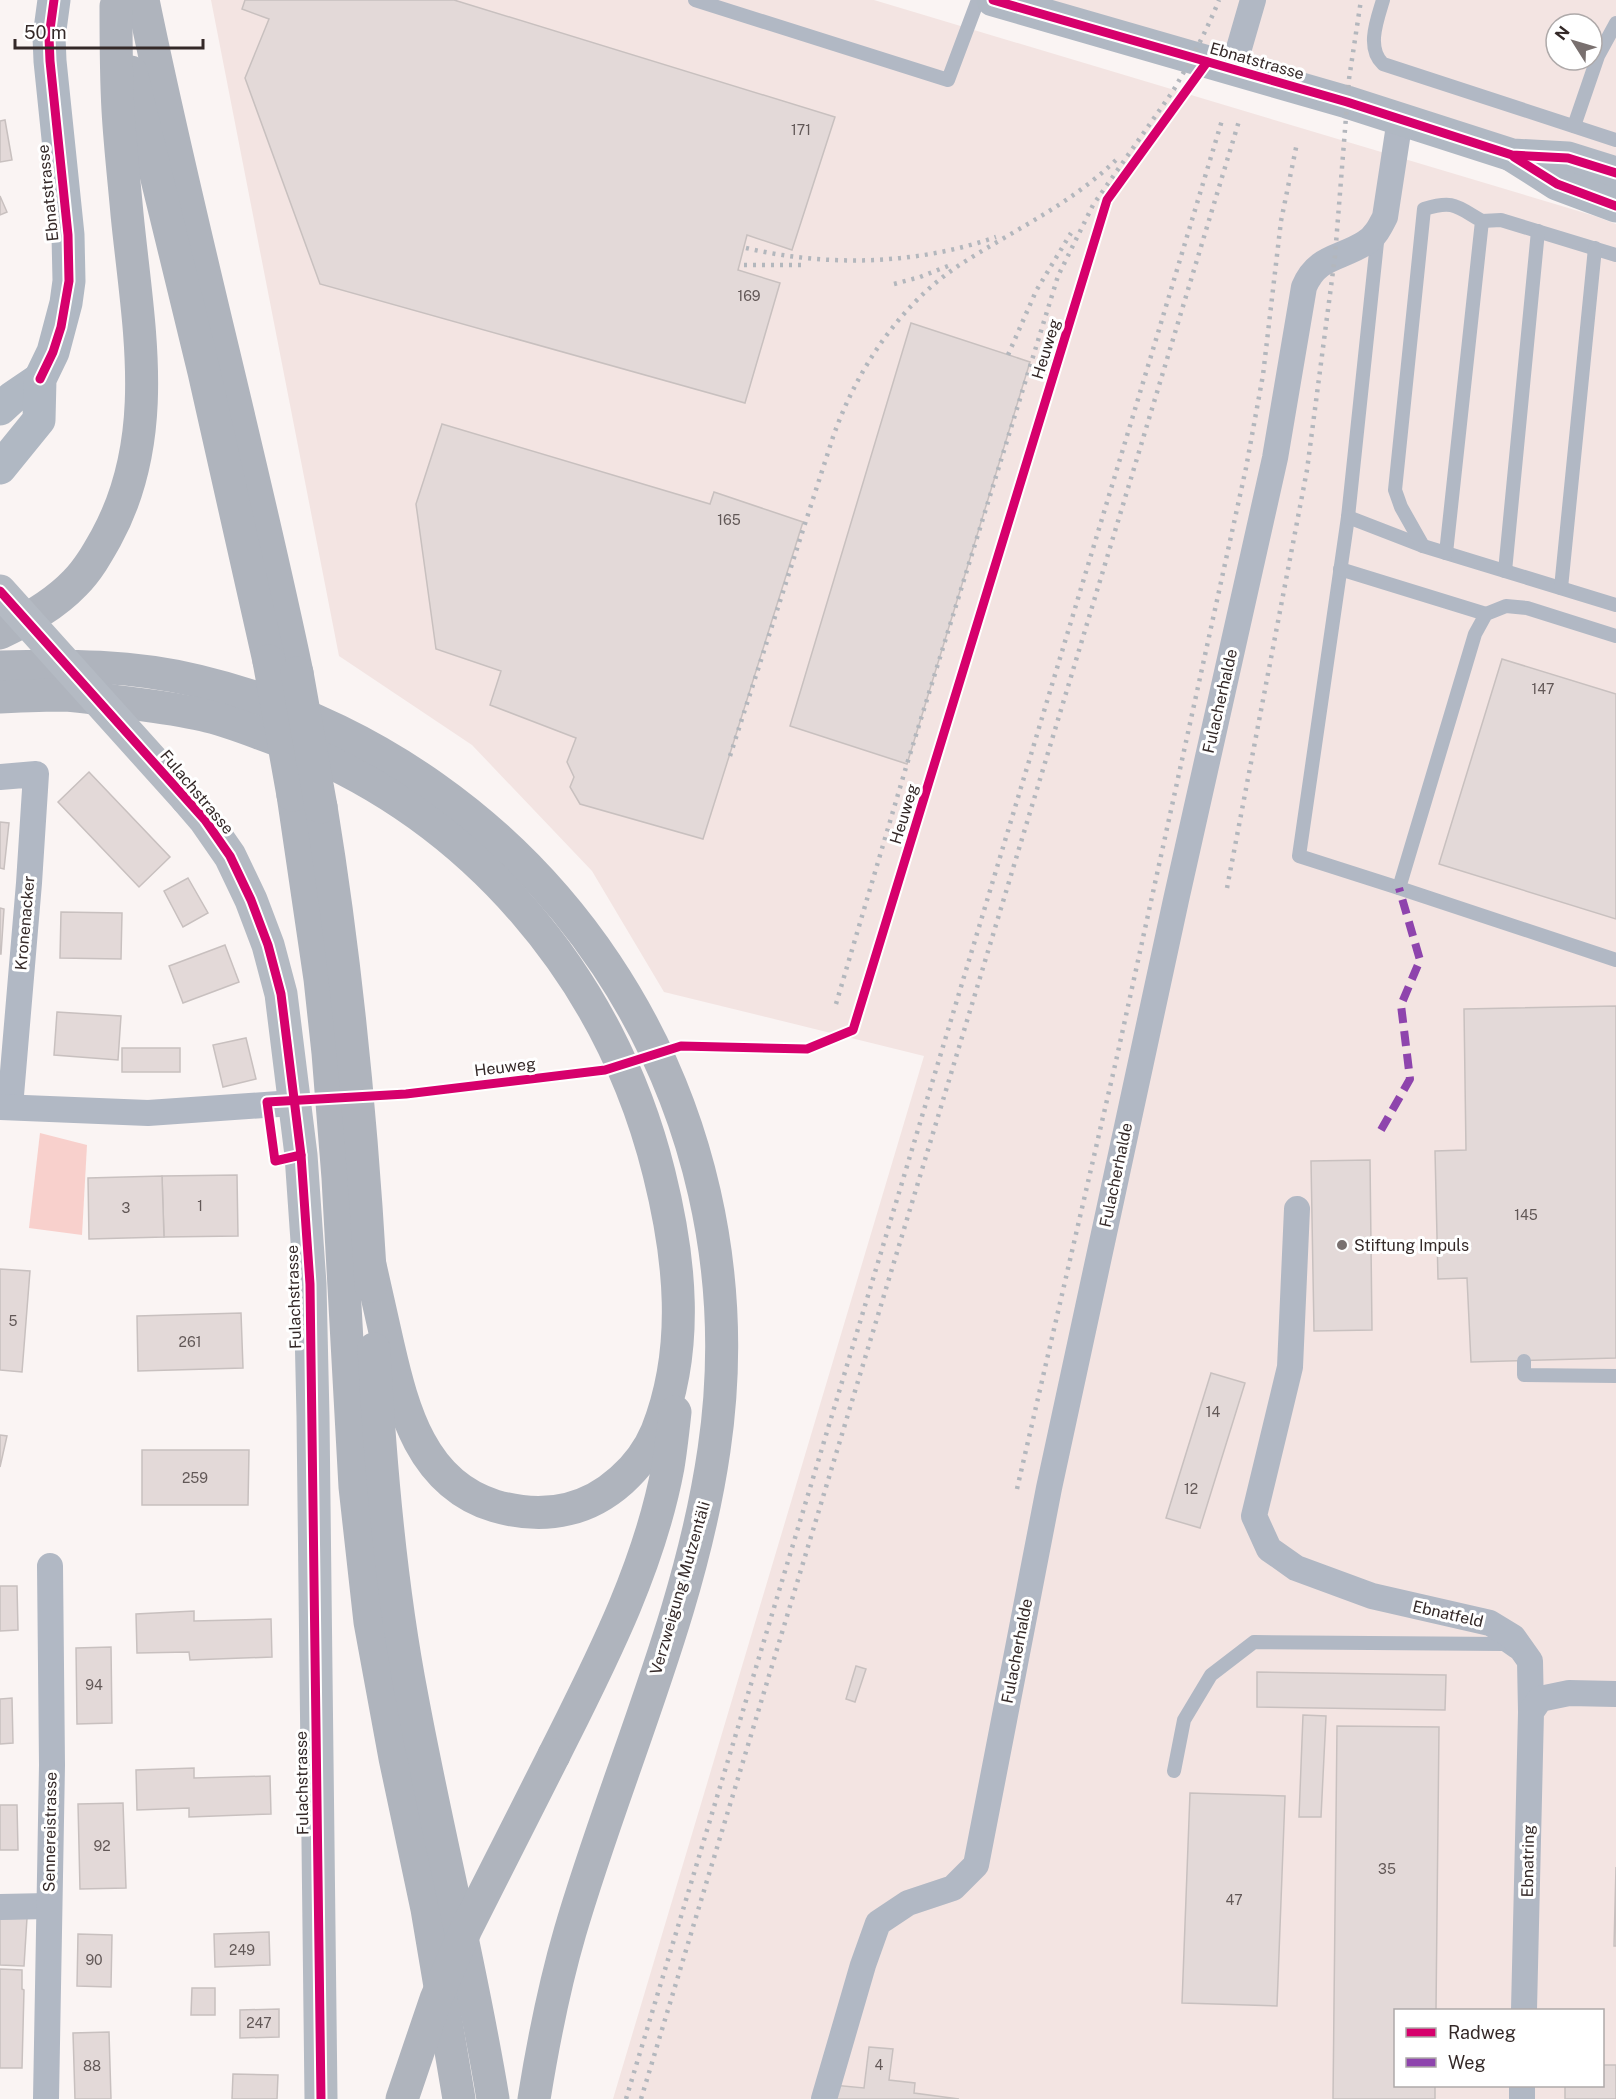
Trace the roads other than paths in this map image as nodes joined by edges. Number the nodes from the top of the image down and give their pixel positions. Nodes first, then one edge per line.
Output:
1 (54, 0) edge
2 (695, 0) edge
3 (978, 0) edge
4 (993, 0) edge
5 (1253, 0) edge
6 (1383, 0) edge
7 (122, 2) edge
8 (1616, 23) edge
9 (1233, 69) junction
10 (1400, 119) junction
11 (1574, 126) junction
12 (1616, 140) edge
13 (1512, 155) junction
14 (1616, 173) edge
15 (1616, 206) edge
16 (1482, 221) junction
17 (1378, 231) junction
18 (1538, 231) junction
19 (1595, 248) junction
20 (1616, 255) edge
21 (40, 379) junction
22 (0, 410) edge
23 (0, 468) edge
24 (1348, 517) junction
25 (1423, 546) junction
26 (1446, 553) junction
27 (1340, 569) junction
28 (1506, 572) junction
29 (1561, 588) junction
30 (0, 591) edge
31 (1616, 605) edge
32 (1486, 614) junction
33 (0, 633) edge
34 (1616, 636) edge
35 (0, 667) edge
36 (0, 697) edge
37 (0, 777) edge
38 (307, 801) junction
39 (1399, 888) junction
40 (1616, 960) edge
41 (293, 1103) junction
42 (5, 1107) edge
43 (1297, 1209) dead end
44 (369, 1265) junction
45 (678, 1348) junction
46 (1524, 1361) dead end
47 (1616, 1376) edge
48 (50, 1566) dead end
49 (1530, 1661) junction
50 (1616, 1694) edge
51 (1531, 1712) junction
52 (1174, 1771) dead end
53 (48, 1906) junction
54 (0, 1907) edge
55 (1524, 2009) edge
56 (46, 2099) edge
57 (321, 2099) edge
58 (402, 2099) edge
59 (459, 2099) edge
60 (493, 2099) edge
61 (534, 2099) edge
62 (824, 2099) edge

1 - 21 street, Ebnatstrasse
2 - 3 lane
4 - 9 street, Ebnatstrasse
5 - 9 street
6 - 11 lane
7 - 33 highway
7 - 38 highway, bridge
8 - 11 lane
9 - 10 street, Ebnatstrasse
10 - 13 street, Ebnatstrasse
10 - 17 street
11 - 12 lane
13 - 14 street, Ebnatstrasse
13 - 15 street, Ebnatstrasse
16 - 18 lane
16 - 25 lane
16 - 26 lane
17 - 24 lane
17 - 62 street, Fulacherhalde
18 - 19 lane
18 - 28 lane
19 - 20 lane
19 - 29 lane
21 - 22 street
21 - 23 street, Ebnatstrasse
24 - 25 lane
24 - 27 lane
25 - 26 lane
26 - 28 lane
27 - 32 lane
27 - 39 lane
28 - 29 lane
29 - 31 lane
30 - 41 main road, Fulachstrasse, bridge
32 - 34 lane
32 - 39 lane
35 - 61 highway, Verzweigung Mutzentäli
36 - 45 highway
37 - 42 street, Kronenacker
38 - 44 highway
38 - 59 highway
39 - 40 lane
41 - 42 street
41 - 57 main road, Fulachstrasse
43 - 49 street, Ebnatfeld
44 - 45 highway
44 - 60 highway
45 - 58 highway, bridge
46 - 47 lane
48 - 53 street, Sennereistrasse
49 - 51 street, Ebnatring
49 - 52 lane, Ebnatfeld
50 - 51 street
51 - 55 street, Ebnatring
53 - 54 street
53 - 56 street, Sennereistrasse

